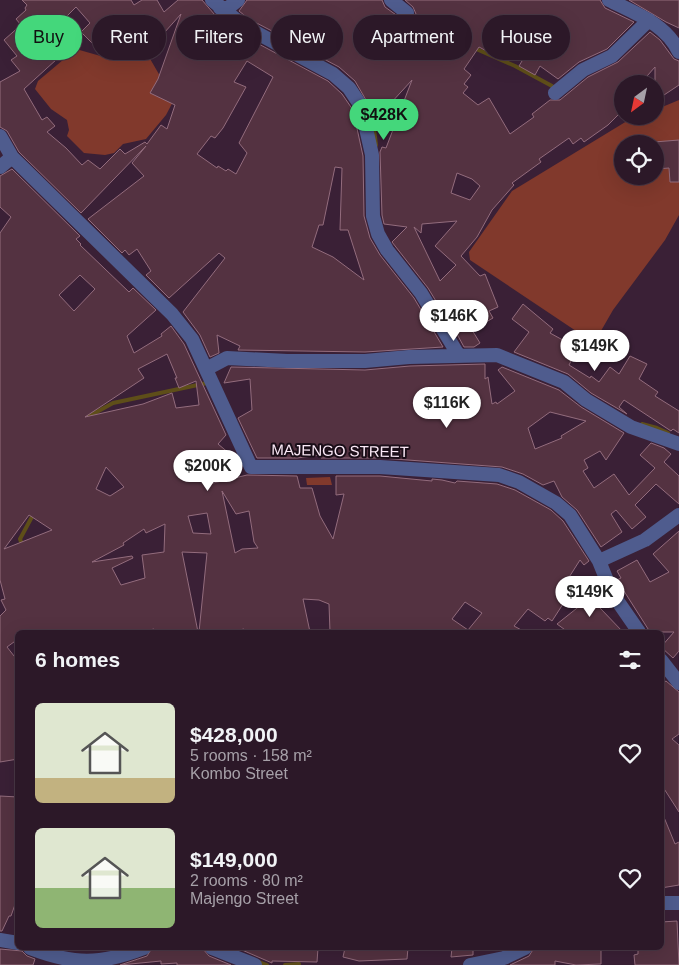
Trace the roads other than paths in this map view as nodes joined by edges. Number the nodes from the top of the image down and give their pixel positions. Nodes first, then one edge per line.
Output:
1 (238, 0) edge
2 (391, 0) edge
3 (609, 0) edge
4 (216, 4) edge
5 (407, 13) dead end
6 (649, 20) junction
7 (679, 52) edge
8 (555, 94) dead end
9 (0, 136) edge
10 (12, 157) junction
11 (0, 166) edge
12 (459, 356) junction
13 (206, 370) junction
14 (679, 444) edge
15 (679, 515) edge
16 (599, 561) junction
17 (638, 630) edge
18 (664, 664) edge
19 (679, 682) edge
20 (664, 903) edge
21 (679, 903) edge
22 (0, 940) edge
23 (15, 942) edge
24 (35, 950) edge
25 (139, 950) edge
26 (217, 950) edge
27 (521, 950) edge
28 (255, 965) edge
29 (470, 965) edge

1 - 4 street
2 - 5 street
3 - 6 street
4 - 12 street
6 - 7 street
6 - 8 street
9 - 10 street, MAJENGO STREET
10 - 11 street
10 - 13 street, MAJENGO STREET
12 - 13 street
12 - 14 street
13 - 16 street, MAJENGO STREET
15 - 16 street
16 - 17 street
18 - 19 street
20 - 21 street
22 - 23 street
24 - 25 street
26 - 28 street
27 - 29 street

